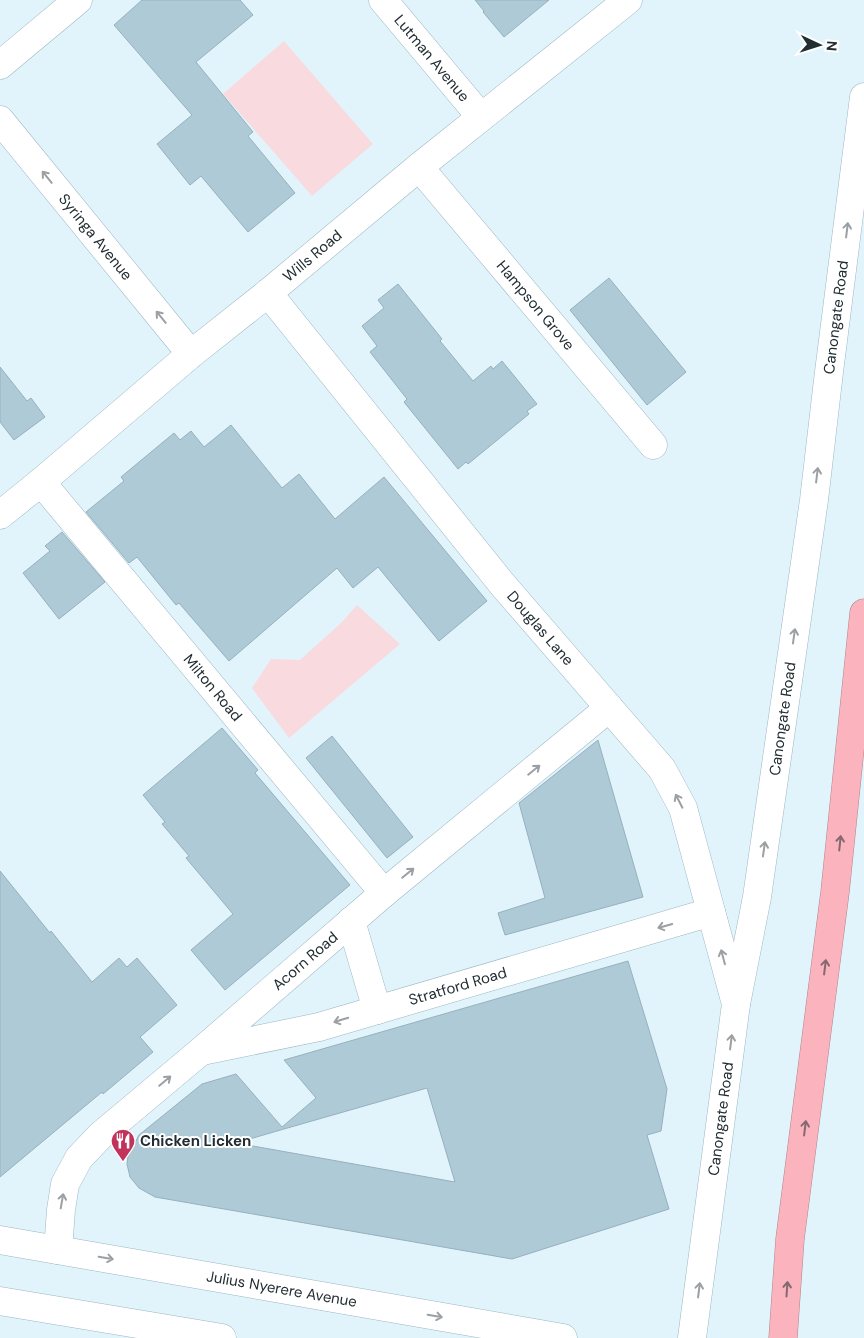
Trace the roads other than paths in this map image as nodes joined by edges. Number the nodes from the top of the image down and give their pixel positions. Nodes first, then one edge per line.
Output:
1 (78, 0) edge
2 (383, 0) edge
3 (628, 0) edge
4 (0, 65) edge
5 (864, 97) edge
6 (481, 116) junction
7 (0, 120) edge
8 (419, 167) junction
9 (268, 293) junction
10 (191, 354) junction
11 (653, 445) dead end
12 (41, 482) junction
13 (0, 516) edge
14 (864, 613) edge
15 (609, 708) junction
16 (384, 893) junction
17 (711, 912) junction
18 (351, 921) junction
19 (736, 1004) junction
20 (377, 1010) junction
21 (200, 1052) junction
22 (0, 1240) edge
23 (58, 1250) junction
24 (0, 1300) edge
25 (222, 1338) edge
26 (563, 1338) edge
27 (692, 1338) edge
28 (783, 1338) edge

1 - 4 street
2 - 6 street, Lutman Avenue
3 - 6 street, Wills Road
19 -> 5 street, Canongate Road
6 - 8 street, Wills Road
10 -> 7 street, Syringa Avenue
8 - 9 street, Wills Road
8 - 11 street, Hampson Grove
9 - 10 street, Wills Road
9 - 15 street, Douglas Lane
10 - 12 street, Wills Road
12 - 13 street, Wills Road
12 - 16 street, Milton Road
28 -> 14 highway
16 -> 15 street, Acorn Road
17 -> 15 street, Douglas Lane
16 - 18 street, Acorn Road
19 -> 17 street, Douglas Lane
17 -> 20 street, Stratford Road
18 - 20 street
18 - 21 street, Acorn Road
27 -> 19 street, Canongate Road
20 -> 21 street, Stratford Road
23 -> 21 street, Acorn Road
22 - 23 street, Julius Nyerere Avenue
23 -> 26 street, Julius Nyerere Avenue
24 - 25 street

